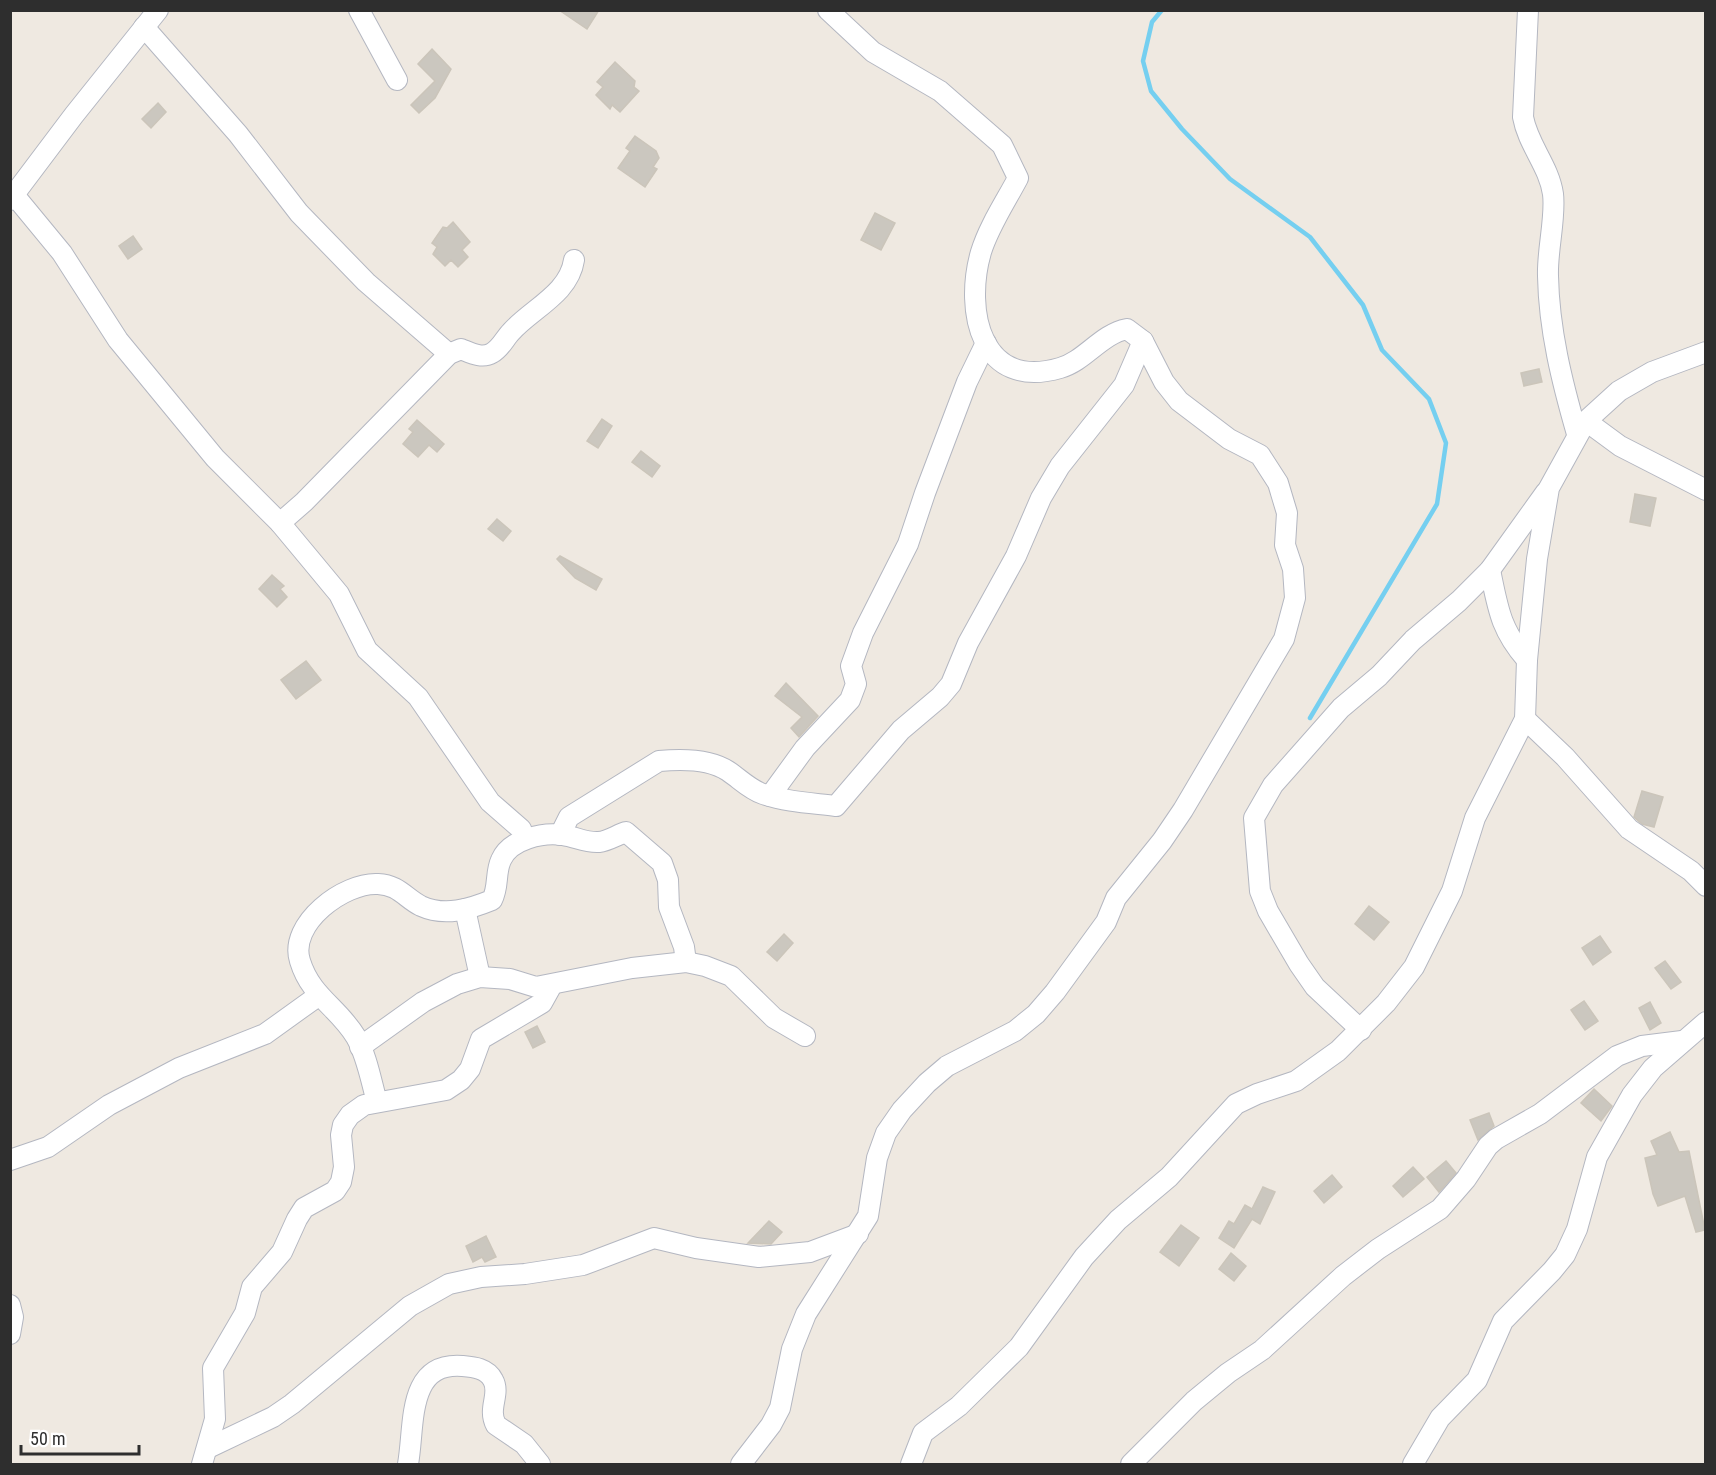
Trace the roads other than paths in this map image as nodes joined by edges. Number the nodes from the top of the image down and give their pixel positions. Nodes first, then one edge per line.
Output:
1 (158, 10) edge
2 (359, 10) edge
3 (828, 10) edge
4 (1528, 10) edge
5 (144, 27) junction
6 (397, 80) dead end
7 (13, 198) edge
8 (574, 260) dead end
9 (1143, 341) junction
10 (986, 343) junction
11 (1706, 352) edge
12 (449, 354) junction
13 (1581, 427) junction
14 (1549, 488) junction
15 (1706, 490) edge
16 (280, 523) junction
17 (1490, 570) junction
18 (1527, 660) junction
19 (1525, 719) junction
20 (770, 796) junction
21 (560, 835) junction
22 (525, 839) junction
23 (1706, 886) edge
24 (465, 909) junction
25 (686, 962) junction
26 (480, 977) junction
27 (552, 984) junction
28 (318, 996) junction
29 (1706, 1022) edge
30 (1360, 1030) junction
31 (805, 1036) dead end
32 (1682, 1041) junction
33 (360, 1047) junction
34 (377, 1102) junction
35 (10, 1160) edge
36 (859, 1234) junction
37 (10, 1305) edge
38 (10, 1334) edge
39 (201, 1459) edge
40 (408, 1464) edge
41 (540, 1464) edge
42 (741, 1464) edge
43 (910, 1464) edge
44 (1131, 1464) edge
45 (1413, 1464) edge

1 - 5 street
2 - 6 street
3 - 10 street
4 - 13 street
5 - 7 street
5 - 12 street
7 - 16 street
8 - 12 street
9 - 10 street
9 - 20 street
9 - 36 street
10 - 20 street
11 - 13 street
12 - 16 street
13 - 14 street
13 - 15 street
14 - 17 street
14 - 18 street
16 - 22 street
17 - 18 street
17 - 30 street
18 - 19 street
19 - 23 street
19 - 30 street
20 - 21 street
21 - 22 street
21 - 25 street
22 - 24 street
24 - 26 street
24 - 28 street
25 - 27 street
25 - 31 street
26 - 27 street
26 - 33 street
27 - 34 street
28 - 33 street
28 - 35 street
29 - 32 street
30 - 43 street
32 - 44 street
32 - 45 street
33 - 34 street
34 - 39 street
36 - 39 street
36 - 42 street
37 - 38 street
40 - 41 street

